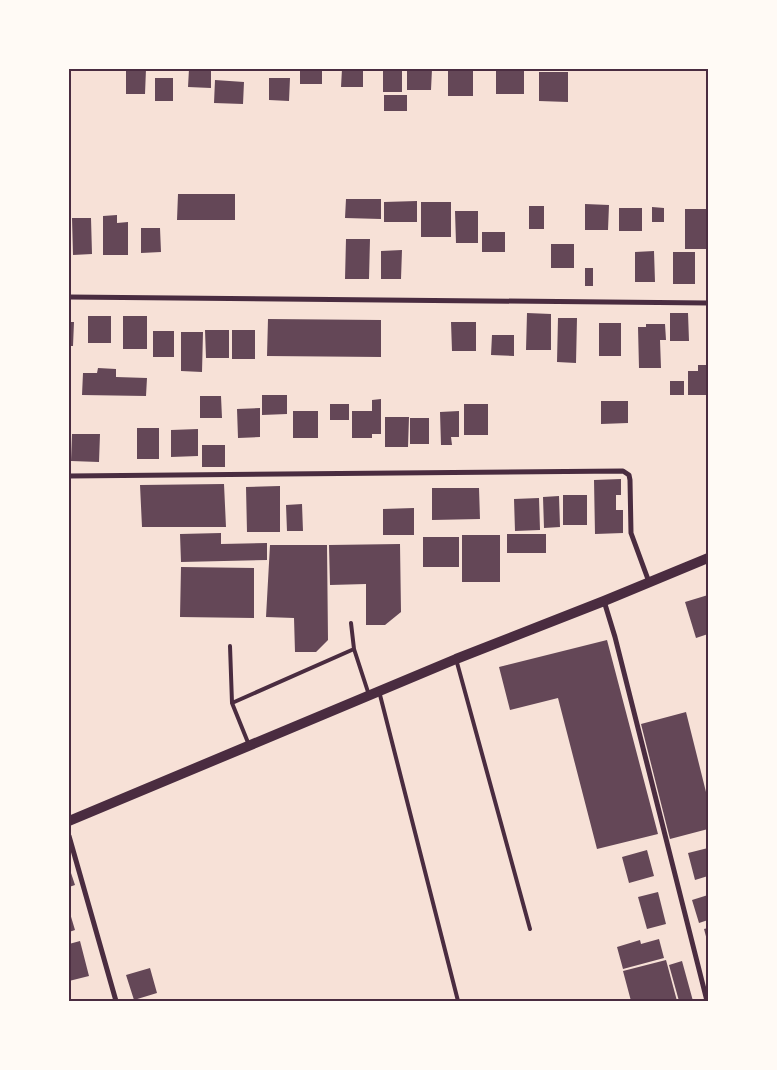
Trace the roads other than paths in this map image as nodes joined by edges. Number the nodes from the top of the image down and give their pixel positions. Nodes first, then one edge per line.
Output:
1 (69, 297) edge
2 (708, 303) edge
3 (69, 476) edge
4 (708, 558) edge
5 (649, 582) junction
6 (604, 601) junction
7 (351, 623) dead end
8 (230, 646) dead end
9 (354, 649) junction
10 (456, 659) junction
11 (374, 693) junction
12 (232, 703) junction
13 (250, 745) junction
14 (69, 821) edge
15 (69, 836) edge
16 (530, 928) dead end
17 (116, 1001) edge
18 (458, 1001) edge
19 (707, 1001) edge

1 - 2 street
3 - 5 street
4 - 5 main road
5 - 6 main road
6 - 10 main road
6 - 19 street
7 - 9 lane
8 - 12 lane
9 - 11 lane
9 - 12 lane
10 - 11 main road
10 - 16 lane
11 - 13 main road
11 - 18 lane
12 - 13 lane
13 - 14 main road
15 - 17 street

